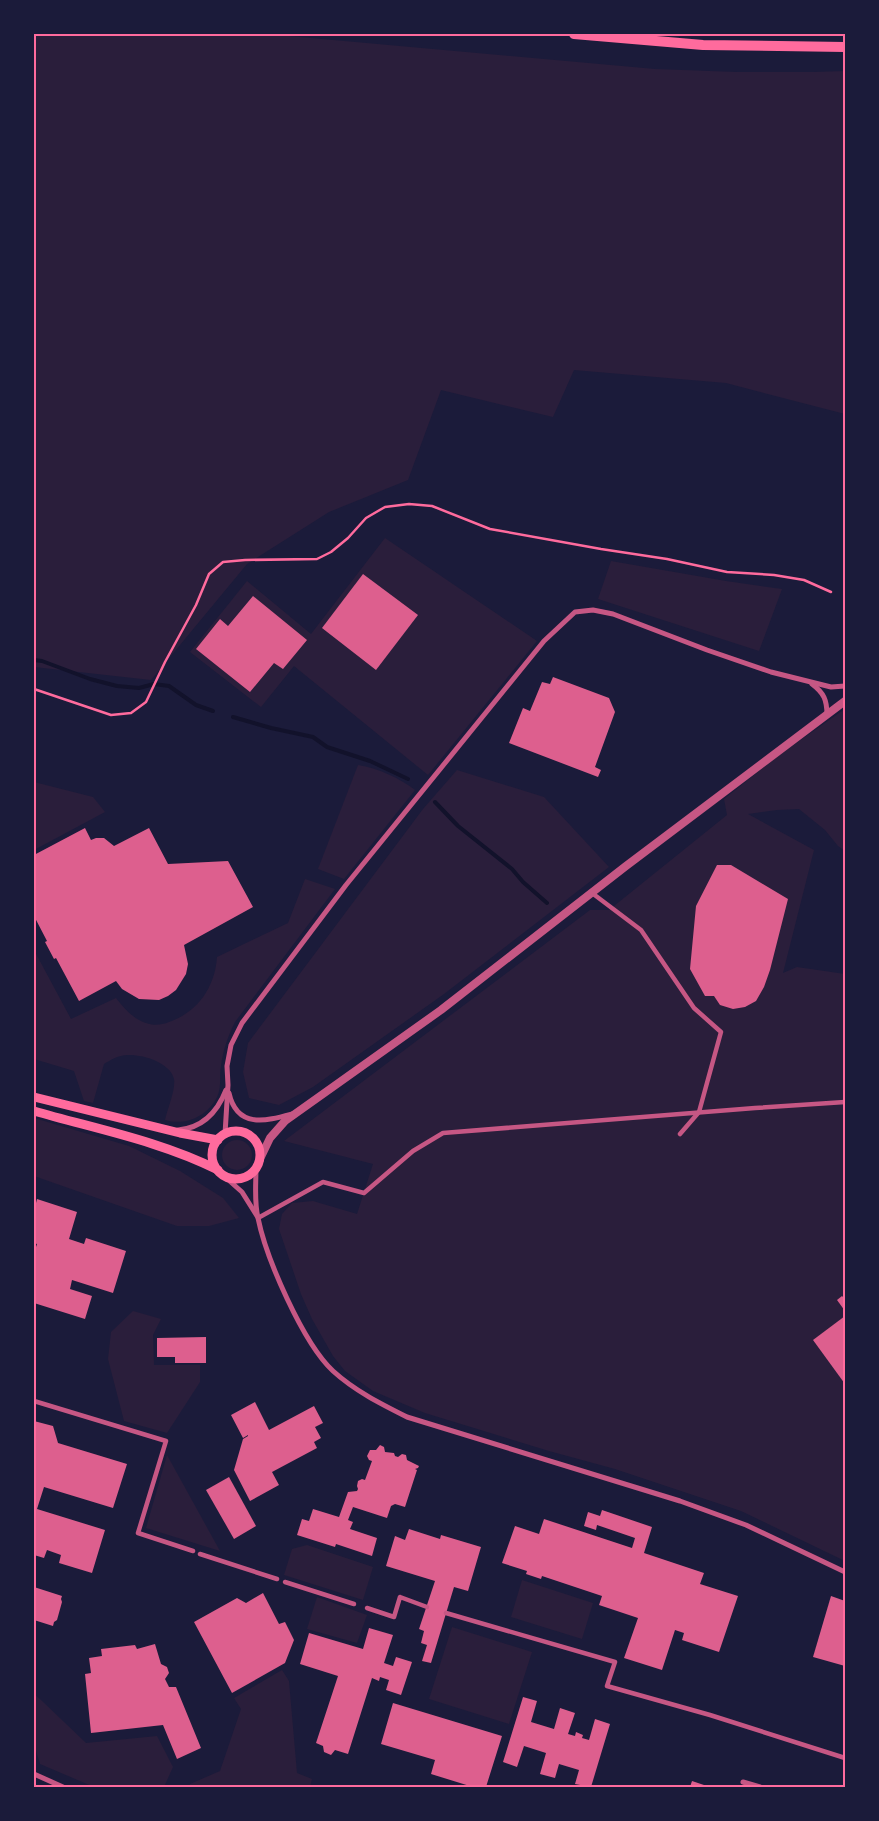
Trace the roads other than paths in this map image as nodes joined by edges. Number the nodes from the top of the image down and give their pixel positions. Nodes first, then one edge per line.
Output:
1 (574, 34) edge
2 (845, 47) edge
3 (810, 682) junction
4 (845, 686) edge
5 (845, 701) edge
6 (827, 715) junction
7 (592, 893) junction
8 (228, 1085) junction
9 (34, 1097) edge
10 (845, 1102) edge
11 (34, 1111) edge
12 (297, 1112) junction
13 (699, 1112) junction
14 (169, 1131) junction
15 (680, 1134) dead end
16 (221, 1137) junction
17 (258, 1165) junction
18 (221, 1173) junction
19 (258, 1217) junction
20 (34, 1401) edge
21 (194, 1551) dead end
22 (200, 1554) dead end
23 (845, 1572) edge
24 (278, 1579) dead end
25 (286, 1582) dead end
26 (354, 1604) dead end
27 (426, 1607) dead end
28 (367, 1608) dead end
29 (446, 1613) dead end
30 (845, 1758) edge
31 (34, 1774) edge
32 (743, 1782) dead end
33 (64, 1787) edge
34 (760, 1787) edge

1 - 2 main road
3 - 4 street
3 - 6 street
3 - 8 street
5 - 6 street
6 - 7 street
7 - 12 street
7 - 13 street
8 - 12 street
8 - 14 street
8 - 16 street
9 - 14 main road
10 - 13 street
11 - 18 main road
12 - 17 street
13 - 15 street
13 - 19 street
14 - 16 main road
16 - 17 main road
16 - 18 main road
17 - 18 main road
17 - 19 street
18 - 19 street
19 - 23 street
20 - 21 street
22 - 24 street
25 - 26 street
27 - 28 street
29 - 30 street
31 - 33 street
32 - 34 street

